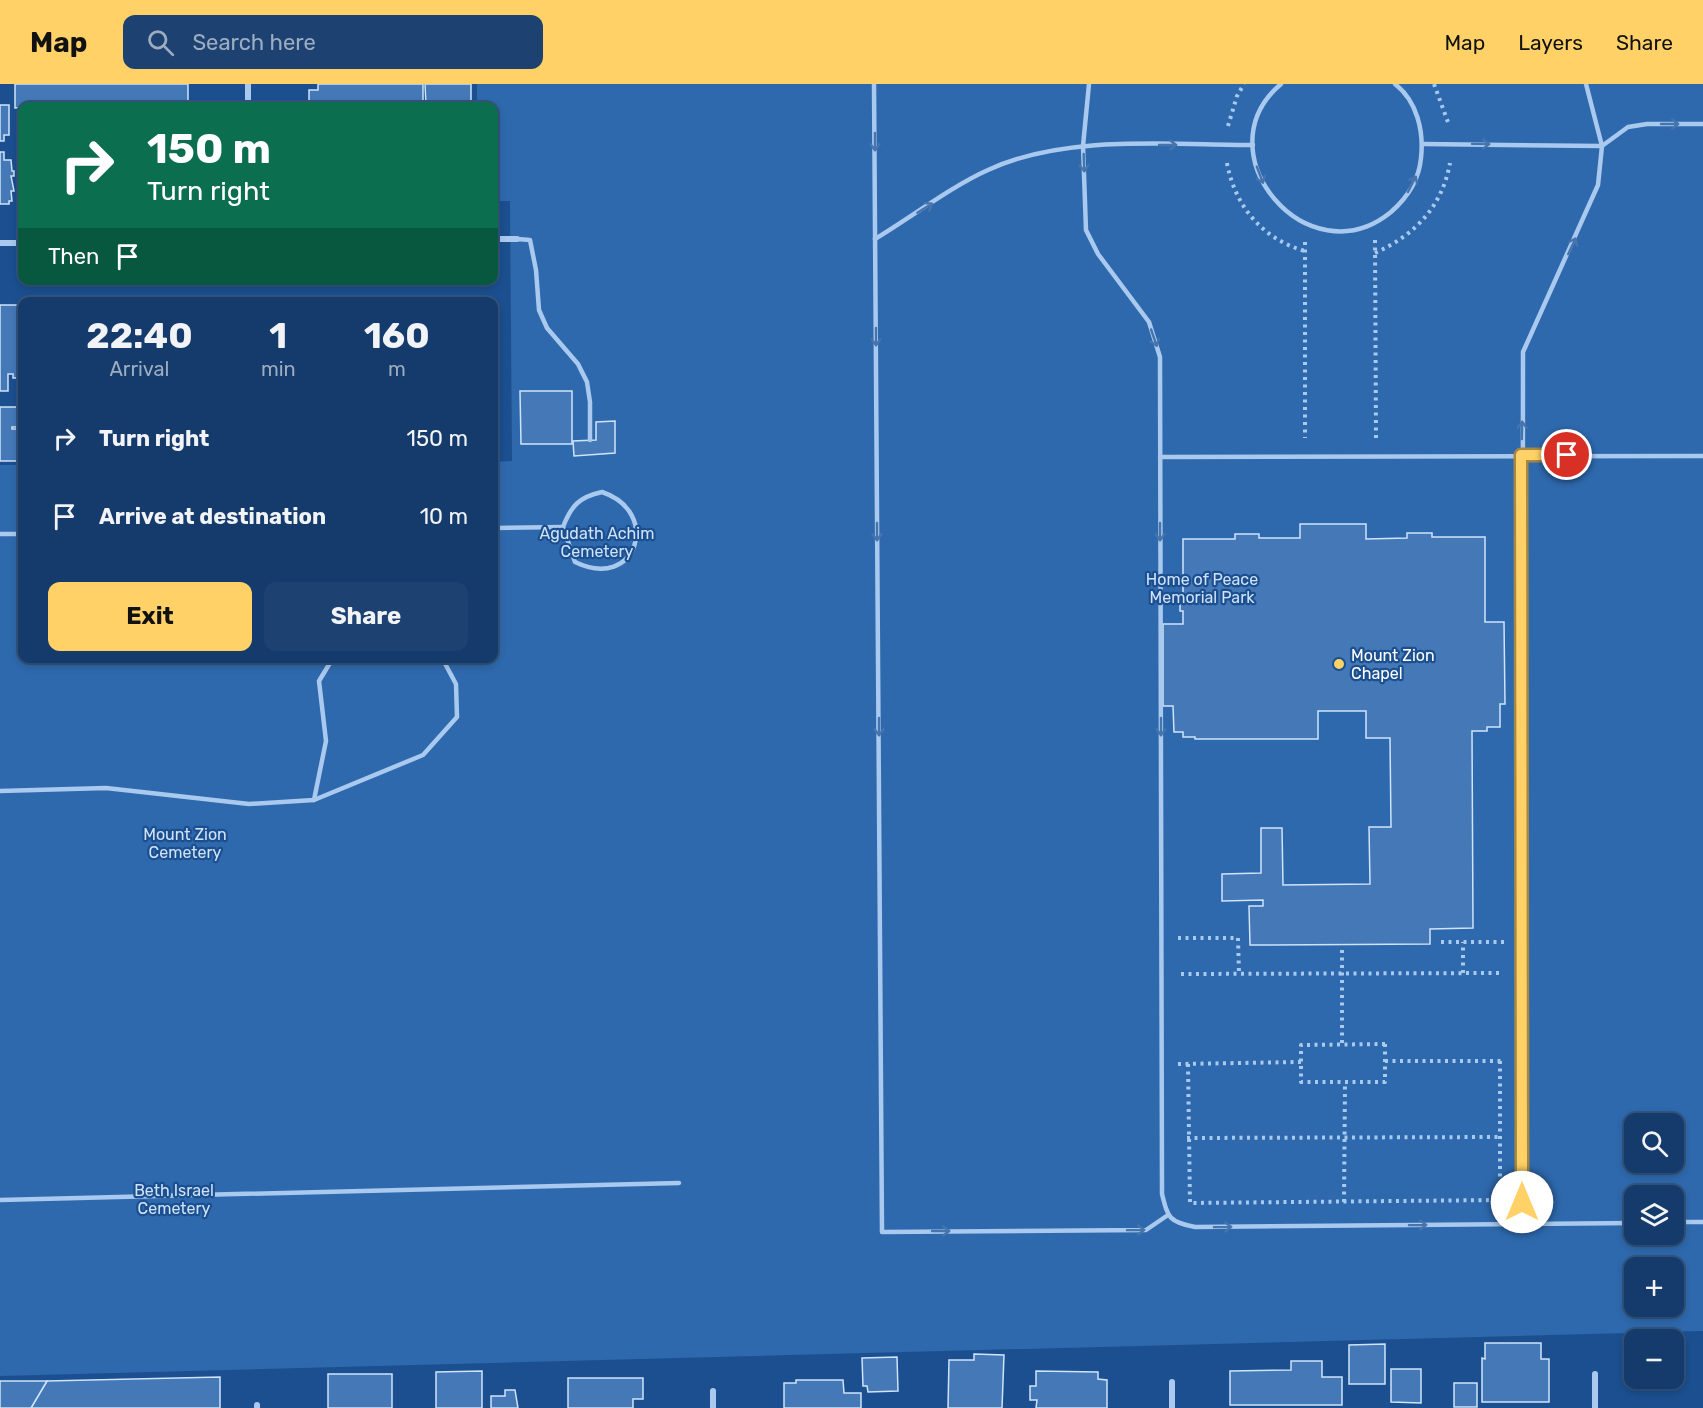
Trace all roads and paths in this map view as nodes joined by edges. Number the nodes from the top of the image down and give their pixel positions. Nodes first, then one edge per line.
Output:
1 (248, 84) edge
2 (874, 84) edge
3 (1089, 84) edge
4 (1281, 84) edge
5 (1395, 84) edge
6 (1586, 84) edge
7 (248, 102) edge
8 (1703, 124) edge
9 (1423, 144) junction
10 (1253, 145) junction
11 (1083, 146) junction
12 (1602, 146) junction
13 (1375, 221) junction
14 (1305, 223) junction
15 (517, 238) joint
16 (498, 239) edge
17 (875, 239) junction
18 (0, 243) edge
19 (18, 243) edge
20 (590, 440) dead end
21 (1521, 455) junction
22 (1305, 456) junction
23 (1376, 456) junction
24 (1703, 456) edge
25 (1160, 457) junction
26 (563, 527) junction
27 (498, 528) edge
28 (0, 534) edge
29 (18, 534) edge
30 (330, 663) edge
31 (445, 663) edge
32 (0, 791) edge
33 (314, 800) junction
34 (1161, 938) junction
35 (1442, 942) dead end
36 (1463, 942) junction
37 (1522, 942) junction
38 (1342, 950) dead end
39 (1239, 973) junction
40 (1342, 973) junction
41 (1463, 973) junction
42 (1522, 973) junction
43 (1162, 974) junction
44 (1342, 1045) junction
45 (1385, 1061) junction
46 (1500, 1061) junction
47 (1522, 1061) junction
48 (1301, 1062) junction
49 (1162, 1064) junction
50 (1188, 1064) junction
51 (1345, 1082) junction
52 (1500, 1137) junction
53 (1522, 1137) junction
54 (1189, 1138) junction
55 (1344, 1138) junction
56 (1162, 1139) junction
57 (679, 1183) dead end
58 (0, 1200) edge
59 (1344, 1202) junction
60 (1168, 1215) junction
61 (1684, 1222) edge
62 (1703, 1222) edge
63 (1624, 1223) edge
64 (1522, 1224) junction
65 (1344, 1225) junction
66 (1595, 1374) dead end
67 (1172, 1382) dead end
68 (713, 1391) dead end
69 (713, 1408) edge
70 (1172, 1408) edge
71 (1595, 1408) edge

1 - 7 street
2 -> 17 lane
3 - 11 lane
4 - 10 lane
5 - 9 lane
6 - 12 lane
12 -> 8 lane
9 -> 12 lane
13 -> 9 lane
11 -> 10 lane
10 -> 14 lane
17 -> 11 lane
11 -> 25 lane
21 -> 12 lane
13 - 14 lane
13 - 23 path
14 - 22 path
15 - 16 street
15 - 20 lane
17 -> 60 lane
18 - 19 street
21 - 23 lane
21 - 24 lane
21 - 37 lane
22 - 23 lane
22 - 25 lane
25 -> 34 lane
26 - 26 lane
26 - 27 lane
28 - 29 lane
30 - 33 lane
31 - 33 lane
32 - 33 lane
34 - 39 path
34 - 43 lane
35 - 36 path
36 - 37 path
36 - 41 path
37 - 42 lane
38 - 40 path
39 - 40 path
39 - 43 path
40 - 41 path
40 - 44 path
41 - 42 path
42 - 47 lane
43 - 49 lane
44 - 45 path
44 - 48 path
45 - 46 path
45 - 51 path
46 - 47 path
46 - 52 path
47 - 53 lane
48 - 50 path
48 - 51 path
49 - 50 path
49 - 56 lane
50 - 54 path
51 - 55 path
52 - 53 path
52 - 55 path
52 - 59 path
53 - 64 lane
54 - 55 path
54 - 56 path
54 - 59 path
55 - 59 path
56 - 60 lane
57 - 58 lane
59 - 65 path
60 -> 65 lane
61 - 62 lane
63 - 64 lane
65 -> 64 lane
66 - 71 street
67 - 70 street
68 - 69 street

